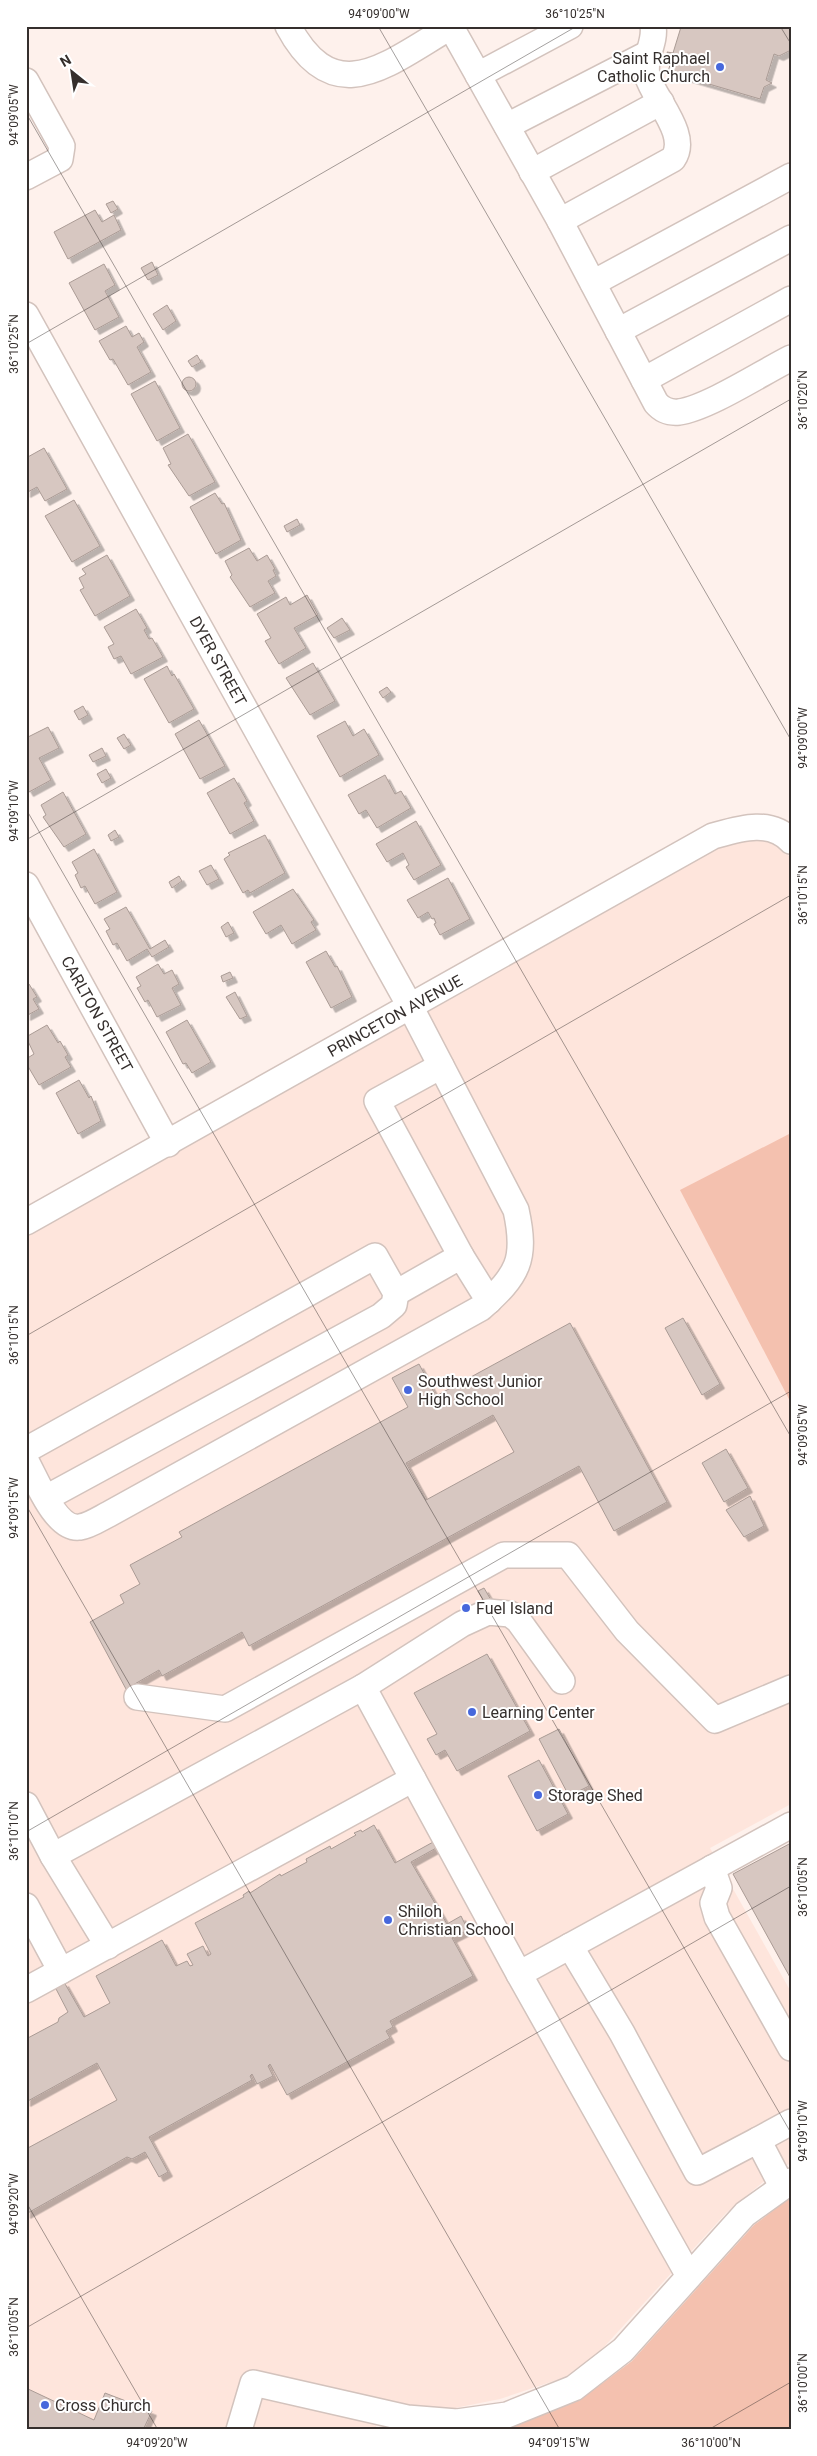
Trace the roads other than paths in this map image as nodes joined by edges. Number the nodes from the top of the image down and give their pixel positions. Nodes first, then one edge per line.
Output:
1 (288, 26) edge
2 (570, 26) edge
3 (654, 26) edge
4 (452, 27) edge
5 (648, 54) junction
6 (478, 75) junction
7 (26, 81) edge
8 (660, 102) junction
9 (507, 126) junction
10 (532, 172) junction
11 (791, 176) edge
12 (26, 177) edge
13 (560, 221) junction
14 (791, 238) edge
15 (593, 283) junction
16 (791, 299) edge
17 (26, 315) edge
18 (618, 331) junction
19 (791, 358) edge
20 (644, 380) junction
21 (791, 841) edge
22 (26, 885) edge
23 (411, 1008) junction
24 (441, 1066) junction
25 (168, 1144) junction
26 (26, 1222) edge
27 (461, 1256) junction
28 (396, 1292) junction
29 (489, 1301) junction
30 (26, 1450) edge
31 (26, 1461) edge
32 (46, 1498) junction
33 (562, 1681) dead end
34 (363, 1687) junction
35 (791, 1688) edge
36 (137, 1697) dead end
37 (413, 1779) junction
38 (26, 1805) edge
39 (791, 1825) edge
40 (53, 1856) junction
41 (712, 1868) junction
42 (26, 1906) edge
43 (108, 1946) junction
44 (570, 1946) junction
45 (61, 1971) junction
46 (519, 1974) junction
47 (26, 1990) edge
48 (791, 2048) edge
49 (791, 2122) edge
50 (758, 2140) junction
51 (786, 2183) edge
52 (689, 2276) junction
53 (239, 2430) edge

1 - 4 street
2 - 6 street
3 - 5 street
4 - 6 street
5 - 8 street
5 - 9 street
6 - 9 street
7 - 12 street
8 - 10 street
8 - 13 street
9 - 10 street
10 - 13 street
11 - 15 street
13 - 15 street
14 - 18 street
15 - 18 street
16 - 20 street
17 - 23 street, DYER STREET
18 - 20 street
19 - 20 street
21 - 23 street, PRINCETON AVENUE
22 - 25 street, CARLTON STREET
23 - 24 street, DYER STREET
23 - 25 street, PRINCETON AVENUE
24 - 27 street
24 - 29 street, DYER STREET
25 - 26 street, PRINCETON AVENUE
27 - 28 street
27 - 29 street
28 - 30 street
28 - 32 street
29 - 32 street, DYER STREET
31 - 32 street, DYER STREET
33 - 34 street
34 - 37 street
34 - 40 street
35 - 36 street
37 - 43 street
37 - 46 street
38 - 40 street
39 - 41 street
40 - 43 street
41 - 44 street
41 - 48 street
42 - 45 street
43 - 45 street
44 - 46 street
44 - 50 street
45 - 47 street
46 - 52 street
49 - 50 street
50 - 51 street
51 - 52 street
52 - 53 street

